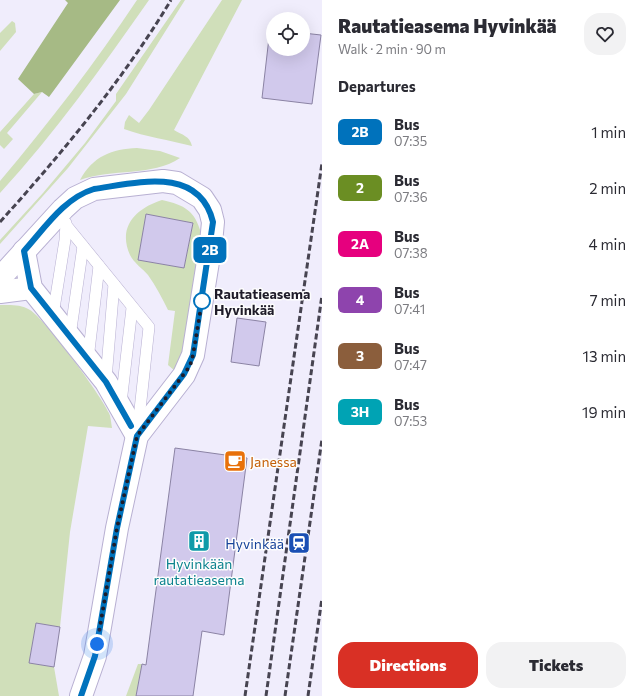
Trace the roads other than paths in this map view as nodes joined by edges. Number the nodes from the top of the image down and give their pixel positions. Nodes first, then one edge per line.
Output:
1 (64, 217) junction
2 (83, 246) junction
3 (24, 251) junction
4 (99, 266) junction
5 (0, 278) edge
6 (114, 284) junction
7 (31, 288) junction
8 (0, 292) edge
9 (132, 308) junction
10 (53, 315) junction
11 (70, 336) junction
12 (88, 359) junction
13 (106, 382) junction
14 (120, 406) junction
15 (137, 436) junction
16 (81, 696) edge

1 - 2 lane
1 - 3 street
1 - 10 lane
1 - 15 street
2 - 4 lane
2 - 11 lane
3 - 5 street
3 - 7 street
4 - 6 lane
4 - 12 lane
6 - 9 lane
6 - 13 lane
7 - 8 street
7 - 10 street
9 - 14 lane
9 - 15 lane
10 - 11 street
11 - 12 street
12 - 13 street
13 - 14 street
14 - 15 street
15 - 16 street

